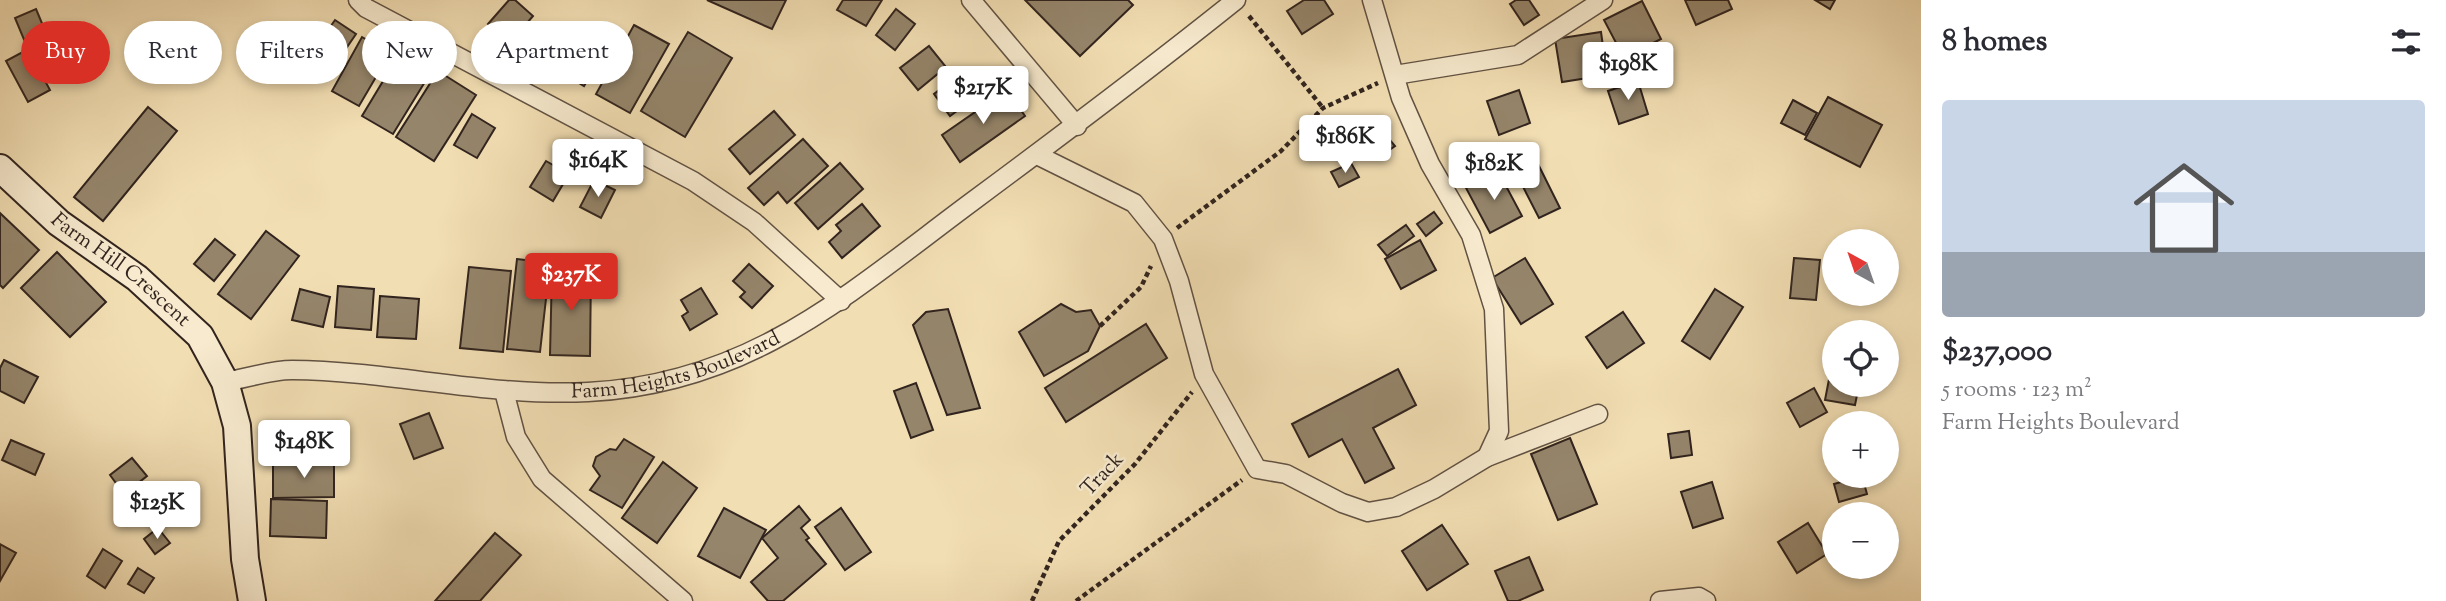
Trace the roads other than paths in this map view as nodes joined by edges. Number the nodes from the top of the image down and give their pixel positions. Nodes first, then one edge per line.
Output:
1 (358, 0) edge
2 (971, 0) edge
3 (1371, 0) edge
4 (1603, 0) edge
5 (1241, 5) edge
6 (1395, 75) junction
7 (1077, 125) junction
8 (1037, 155) junction
9 (0, 168) edge
10 (841, 301) junction
11 (225, 382) junction
12 (504, 391) junction
13 (1598, 414) dead end
14 (1487, 457) junction
15 (252, 601) edge
16 (683, 601) edge
17 (1660, 601) edge
18 (1706, 601) edge

1 - 10 street
2 - 7 street
3 - 6 street
4 - 6 street
5 - 7 street, Farm Heights Boulevard
6 - 14 street
7 - 8 street, Farm Heights Boulevard
8 - 10 street, Farm Heights Boulevard
8 - 14 street
9 - 11 street, Farm Hill Crescent
10 - 12 street, Farm Heights Boulevard
11 - 12 street, Farm Heights Boulevard
11 - 15 street
12 - 16 street
13 - 14 street
17 - 18 street

